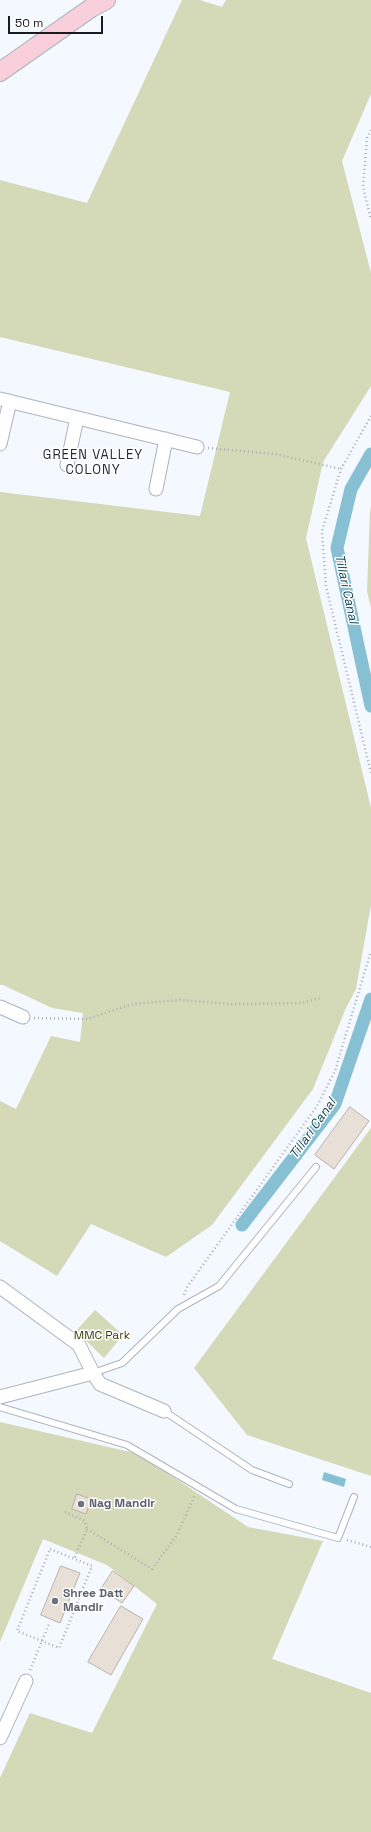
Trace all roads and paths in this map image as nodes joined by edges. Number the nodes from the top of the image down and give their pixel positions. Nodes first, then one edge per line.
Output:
1 (106, 0) edge
2 (0, 72) edge
3 (371, 130) edge
4 (371, 220) edge
5 (5, 400) edge
6 (371, 416) edge
7 (76, 418) junction
8 (166, 439) junction
9 (0, 444) edge
10 (197, 447) joint
11 (67, 465) dead end
12 (341, 469) junction
13 (156, 489) dead end
14 (371, 773) edge
15 (371, 951) edge
16 (320, 998) dead end
17 (0, 1007) edge
18 (23, 1017) joint
19 (316, 1167) dead end
20 (0, 1287) edge
21 (178, 1309) junction
22 (93, 1373) junction
23 (0, 1397) edge
24 (0, 1407) edge
25 (164, 1411) joint
26 (289, 1484) dead end
27 (198, 1487) junction
28 (354, 1497) dead end
29 (66, 1512) dead end
30 (87, 1529) junction
31 (338, 1538) junction
32 (371, 1547) edge
33 (74, 1559) junction
34 (49, 1624) dead end
35 (42, 1641) junction
36 (26, 1681) joint
37 (0, 1738) edge

1 - 2 main road
3 - 4 path
5 - 7 street
5 - 9 street
6 - 12 path
7 - 8 street
7 - 11 street
8 - 10 street
8 - 13 street
10 - 12 path
12 - 14 path
15 - 21 path
16 - 18 path
17 - 18 street
19 - 21 lane
20 - 22 street
21 - 22 lane
22 - 23 street
22 - 25 street
24 - 27 lane
25 - 26 lane
27 - 30 path
27 - 31 lane
28 - 31 lane
29 - 30 path
30 - 33 path
31 - 32 path
33 - 35 path
33 - 35 path
34 - 35 path
35 - 36 path
36 - 37 street

